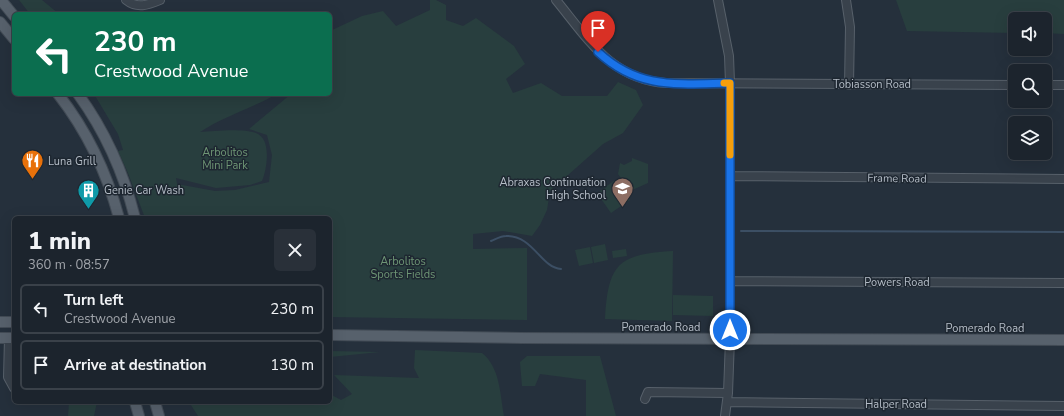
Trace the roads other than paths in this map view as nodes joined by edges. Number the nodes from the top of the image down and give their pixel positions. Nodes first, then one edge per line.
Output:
1 (1, 0) edge
2 (126, 0) edge
3 (160, 0) edge
4 (556, 0) edge
5 (718, 0) edge
6 (846, 0) edge
7 (12, 14) edge
8 (0, 22) edge
9 (12, 37) edge
10 (730, 83) junction
11 (849, 84) junction
12 (1008, 84) edge
13 (1052, 84) edge
14 (1064, 85) edge
15 (59, 96) edge
16 (79, 96) edge
17 (730, 176) junction
18 (1064, 179) edge
19 (118, 216) edge
20 (134, 216) edge
21 (730, 281) junction
22 (1064, 283) edge
23 (0, 322) edge
24 (12, 322) edge
25 (332, 335) edge
26 (8, 338) edge
27 (730, 339) junction
28 (1064, 340) edge
29 (12, 384) edge
30 (728, 397) junction
31 (645, 399) dead end
32 (136, 404) edge
33 (156, 404) edge
34 (1064, 406) edge
35 (139, 416) edge
36 (159, 416) edge
37 (725, 416) edge

1 - 7 main road
2 - 3 street
4 - 10 street, Tobiasson Road
5 - 10 street
6 - 11 street
8 - 9 main road
10 - 11 street, Tobiasson Road
10 - 17 street
11 - 12 street, Tobiasson Road
13 - 14 street
15 - 19 main road
16 - 20 main road
17 - 18 street, Frame Road
17 - 21 street
21 - 22 street, Powers Road
21 - 27 street
23 - 24 main road
25 - 27 main road, Pomerado Road
26 - 29 street
27 - 28 main road, Pomerado Road
27 - 30 street
30 - 31 street, Halper Road
30 - 34 street, Halper Road
30 - 37 street
32 - 35 main road
33 - 36 main road

